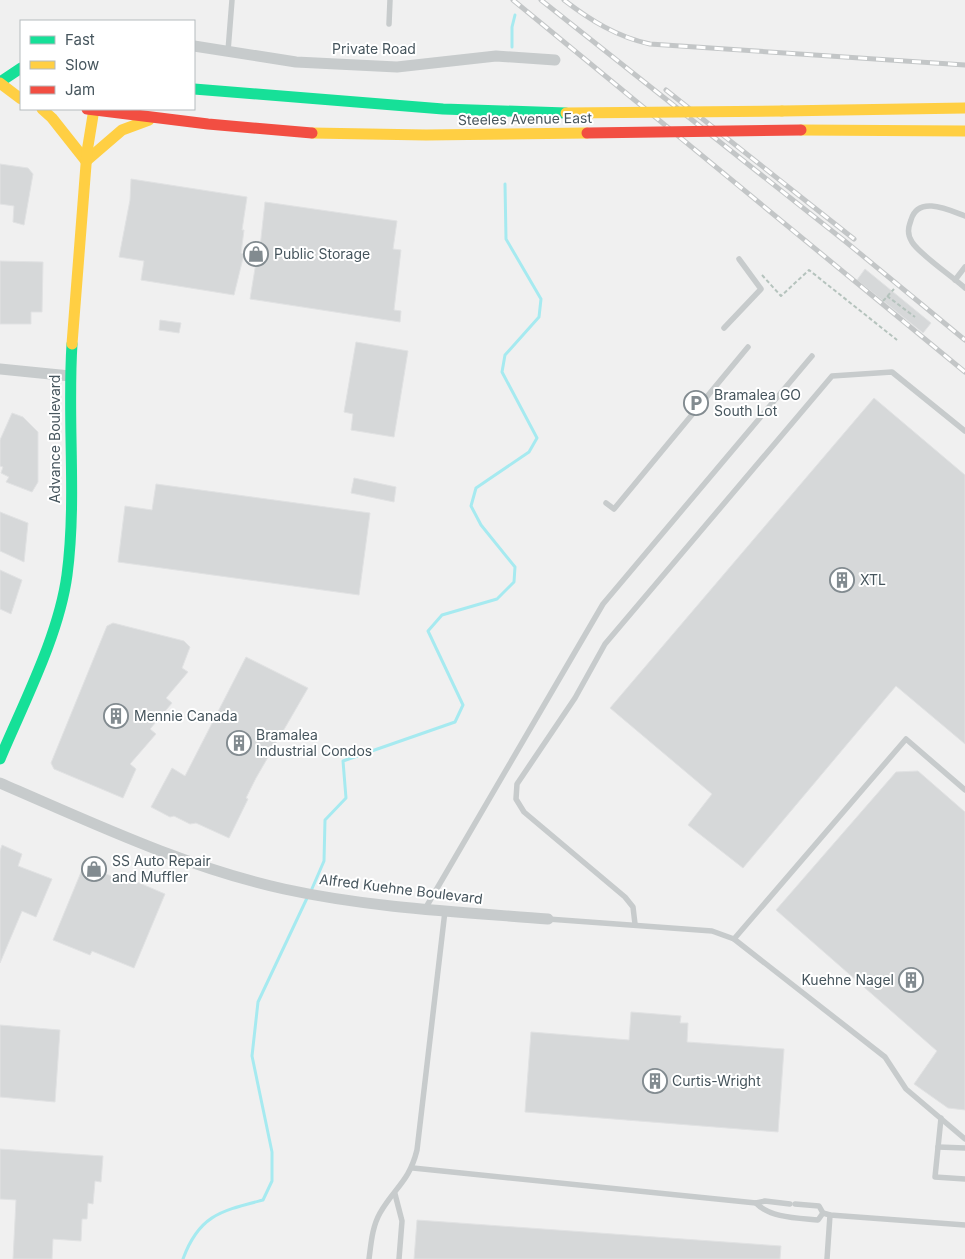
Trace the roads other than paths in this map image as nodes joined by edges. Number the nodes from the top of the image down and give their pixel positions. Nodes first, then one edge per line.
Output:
1 (232, 0) edge
2 (390, 0) edge
3 (389, 24) dead end
4 (195, 46) edge
5 (228, 51) junction
6 (555, 60) dead end
7 (20, 69) edge
8 (0, 82) edge
9 (195, 89) edge
10 (20, 98) edge
11 (965, 108) edge
12 (43, 110) edge
13 (92, 110) edge
14 (99, 110) edge
15 (158, 119) junction
16 (965, 131) edge
17 (86, 161) junction
18 (965, 216) edge
19 (739, 259) dead end
20 (965, 267) edge
21 (955, 280) junction
22 (965, 288) edge
23 (724, 328) dead end
24 (748, 347) dead end
25 (812, 356) dead end
26 (0, 369) edge
27 (70, 376) junction
28 (965, 431) edge
29 (606, 503) dead end
30 (0, 759) edge
31 (0, 783) edge
32 (965, 790) edge
33 (425, 909) junction
34 (445, 911) junction
35 (548, 919) joint
36 (636, 924) junction
37 (734, 939) junction
38 (941, 1118) junction
39 (965, 1139) edge
40 (938, 1147) junction
41 (965, 1148) edge
42 (413, 1168) junction
43 (965, 1179) edge
44 (395, 1194) junction
45 (756, 1203) junction
46 (823, 1213) junction
47 (830, 1216) junction
48 (965, 1225) edge
49 (369, 1259) edge
50 (399, 1259) edge
51 (827, 1259) edge

1 - 5 lane
2 - 3 lane
4 - 5 street, Private Road
5 - 6 street, Private Road
7 - 8 main road
8 - 10 main road
9 - 11 main road, Steeles Avenue East, bridge
12 - 17 main road
13 - 17 main road, Advance Boulevard
14 - 15 main road, Steeles Avenue East
15 - 16 main road, Steeles Avenue East, bridge
15 - 17 main road
17 - 27 main road, Advance Boulevard
18 - 21 lane
19 - 23 lane
20 - 21 lane
21 - 22 lane
24 - 29 lane
25 - 33 lane
26 - 27 street
27 - 30 main road, Advance Boulevard
28 - 36 lane
31 - 33 street, Alfred Kuehne Boulevard
32 - 37 lane
33 - 34 street, Alfred Kuehne Boulevard
34 - 35 street, Alfred Kuehne Boulevard
34 - 42 lane
35 - 36 lane
36 - 37 lane
37 - 38 lane
38 - 39 lane
38 - 40 lane
40 - 41 lane
40 - 43 lane
42 - 44 lane
42 - 45 lane
44 - 49 lane
44 - 50 lane
45 - 46 lane
45 - 46 lane
46 - 47 lane
47 - 48 lane
47 - 51 lane

